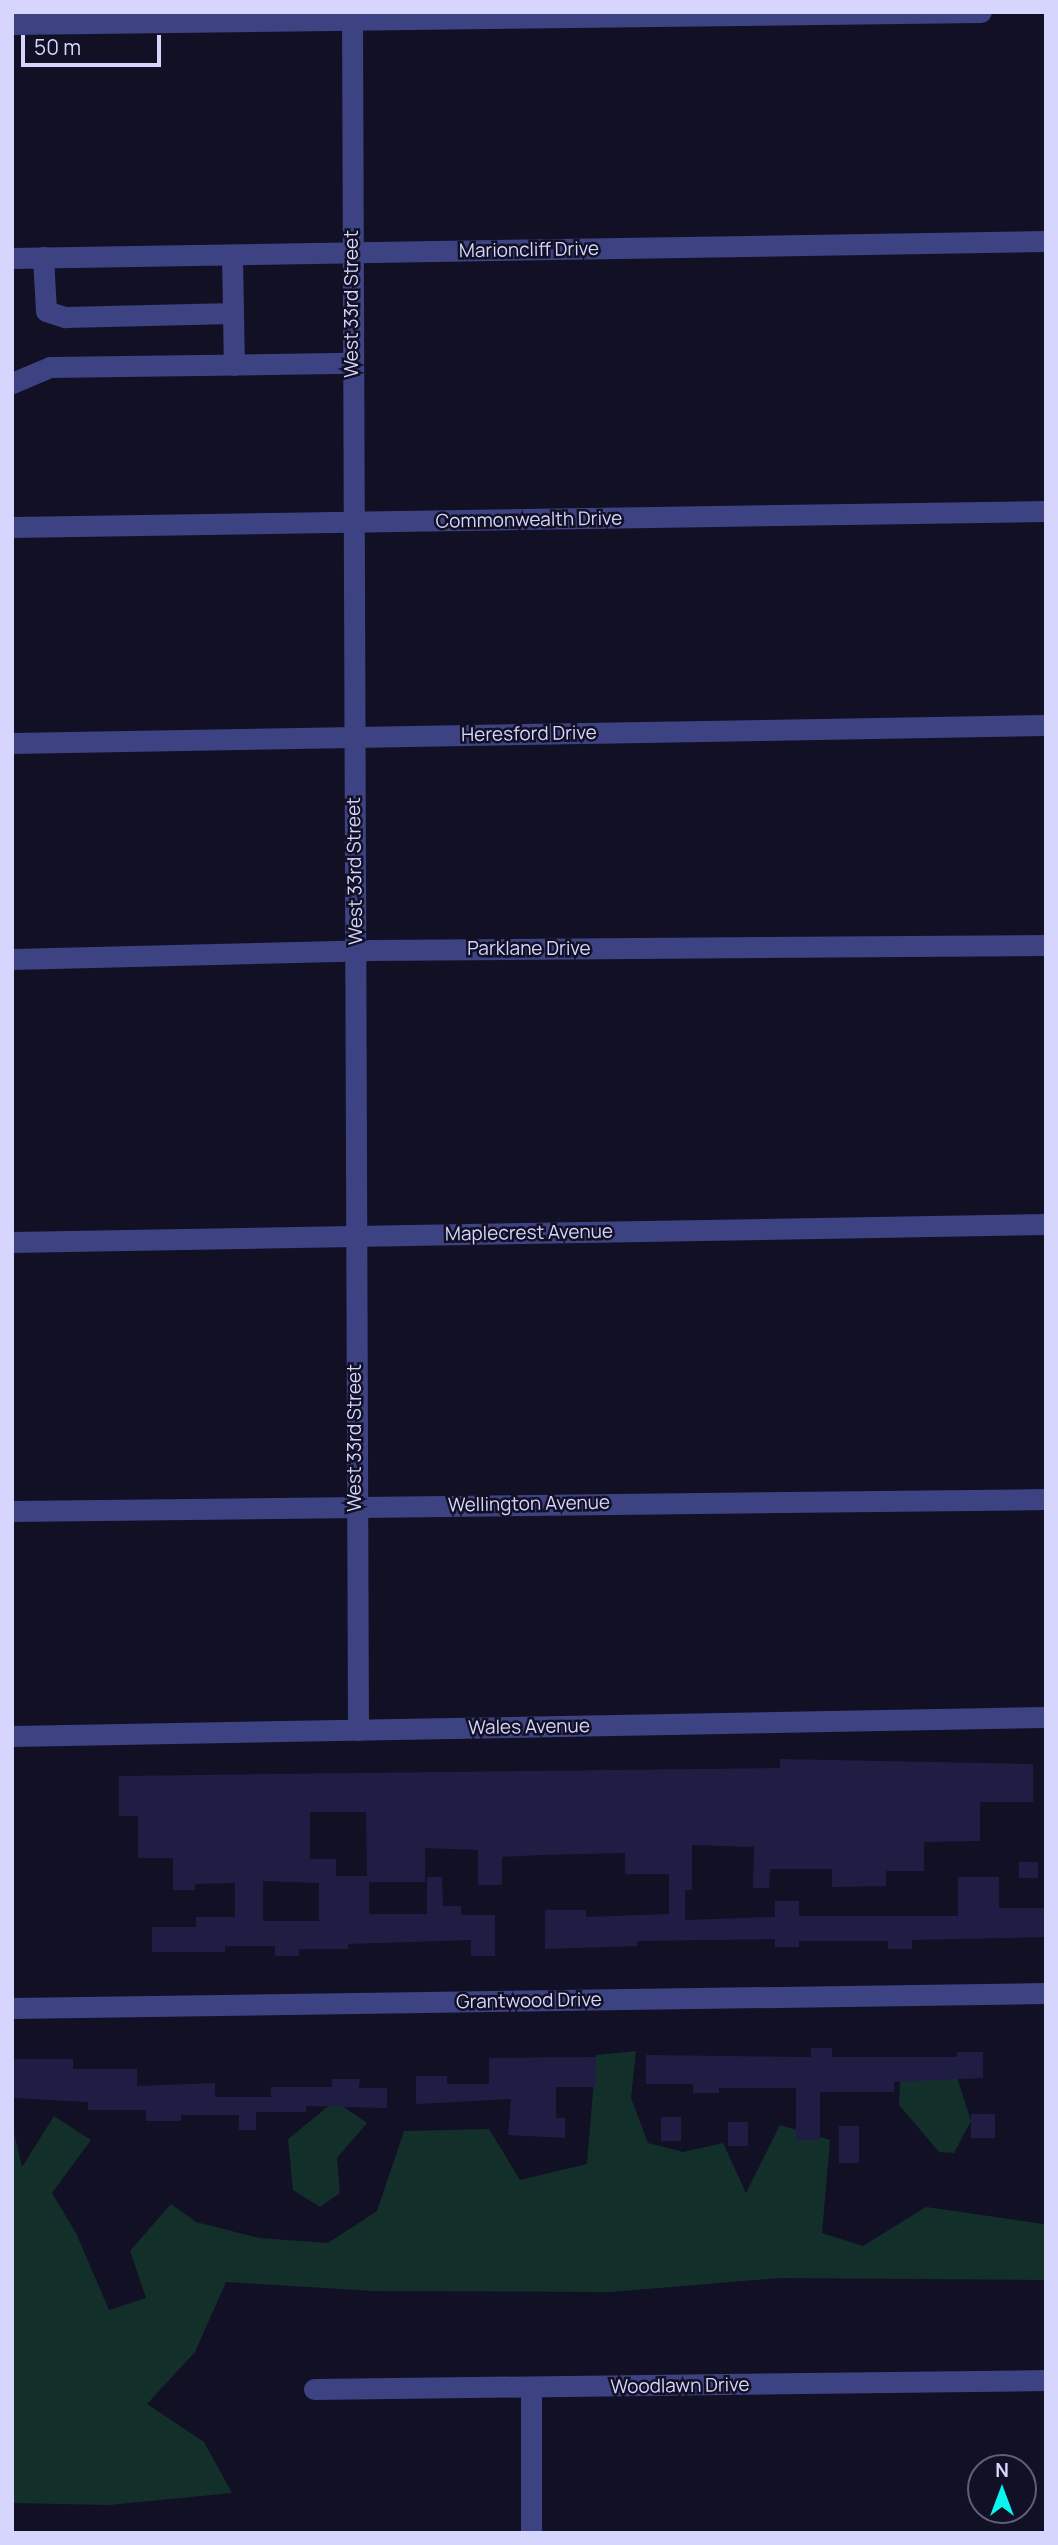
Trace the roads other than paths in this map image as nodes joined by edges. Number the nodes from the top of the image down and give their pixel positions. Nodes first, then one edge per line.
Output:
1 (981, 12) edge
2 (352, 16) edge
3 (12, 24) edge
4 (1046, 241) edge
5 (352, 253) junction
6 (232, 255) junction
7 (43, 257) junction
8 (12, 258) edge
9 (233, 313) junction
10 (352, 363) junction
11 (234, 365) junction
12 (12, 383) edge
13 (1046, 511) edge
14 (352, 523) junction
15 (12, 527) edge
16 (1046, 725) edge
17 (352, 737) junction
18 (12, 743) edge
19 (1046, 945) edge
20 (356, 951) junction
21 (12, 959) edge
22 (1046, 1224) edge
23 (355, 1237) junction
24 (12, 1242) edge
25 (1046, 1499) edge
26 (355, 1506) junction
27 (12, 1511) edge
28 (1046, 1717) edge
29 (358, 1730) junction
30 (12, 1736) edge
31 (1046, 1993) edge
32 (12, 2008) edge
33 (1046, 2380) edge
34 (531, 2388) junction
35 (314, 2389) dead end
36 (531, 2533) edge

1 - 2 street
2 - 3 street
2 - 5 street, West 33rd Street
4 - 5 street, Marioncliff Drive
5 - 6 street, Marioncliff Drive
5 - 10 street, West 33rd Street
6 - 7 street, Marioncliff Drive
6 - 9 street
7 - 8 street, Marioncliff Drive
7 - 9 street
9 - 11 street
10 - 11 street
10 - 14 street, West 33rd Street
11 - 12 street
13 - 14 street, Commonwealth Drive
14 - 15 street, Commonwealth Drive
14 - 17 street, West 33rd Street
16 - 17 street, Heresford Drive
17 - 18 street, Heresford Drive
17 - 20 street, West 33rd Street
19 - 20 street, Parklane Drive
20 - 21 street, Parklane Drive
20 - 23 street, West 33rd Street
22 - 23 street, Maplecrest Avenue
23 - 24 street, Maplecrest Avenue
23 - 26 street, West 33rd Street
25 - 26 street, Wellington Avenue
26 - 27 street, Wellington Avenue
26 - 29 street, West 33rd Street
28 - 29 street, Wales Avenue
29 - 30 street, Wales Avenue
31 - 32 street, Grantwood Drive
33 - 34 street, Woodlawn Drive
34 - 35 street, Woodlawn Drive
34 - 36 street

